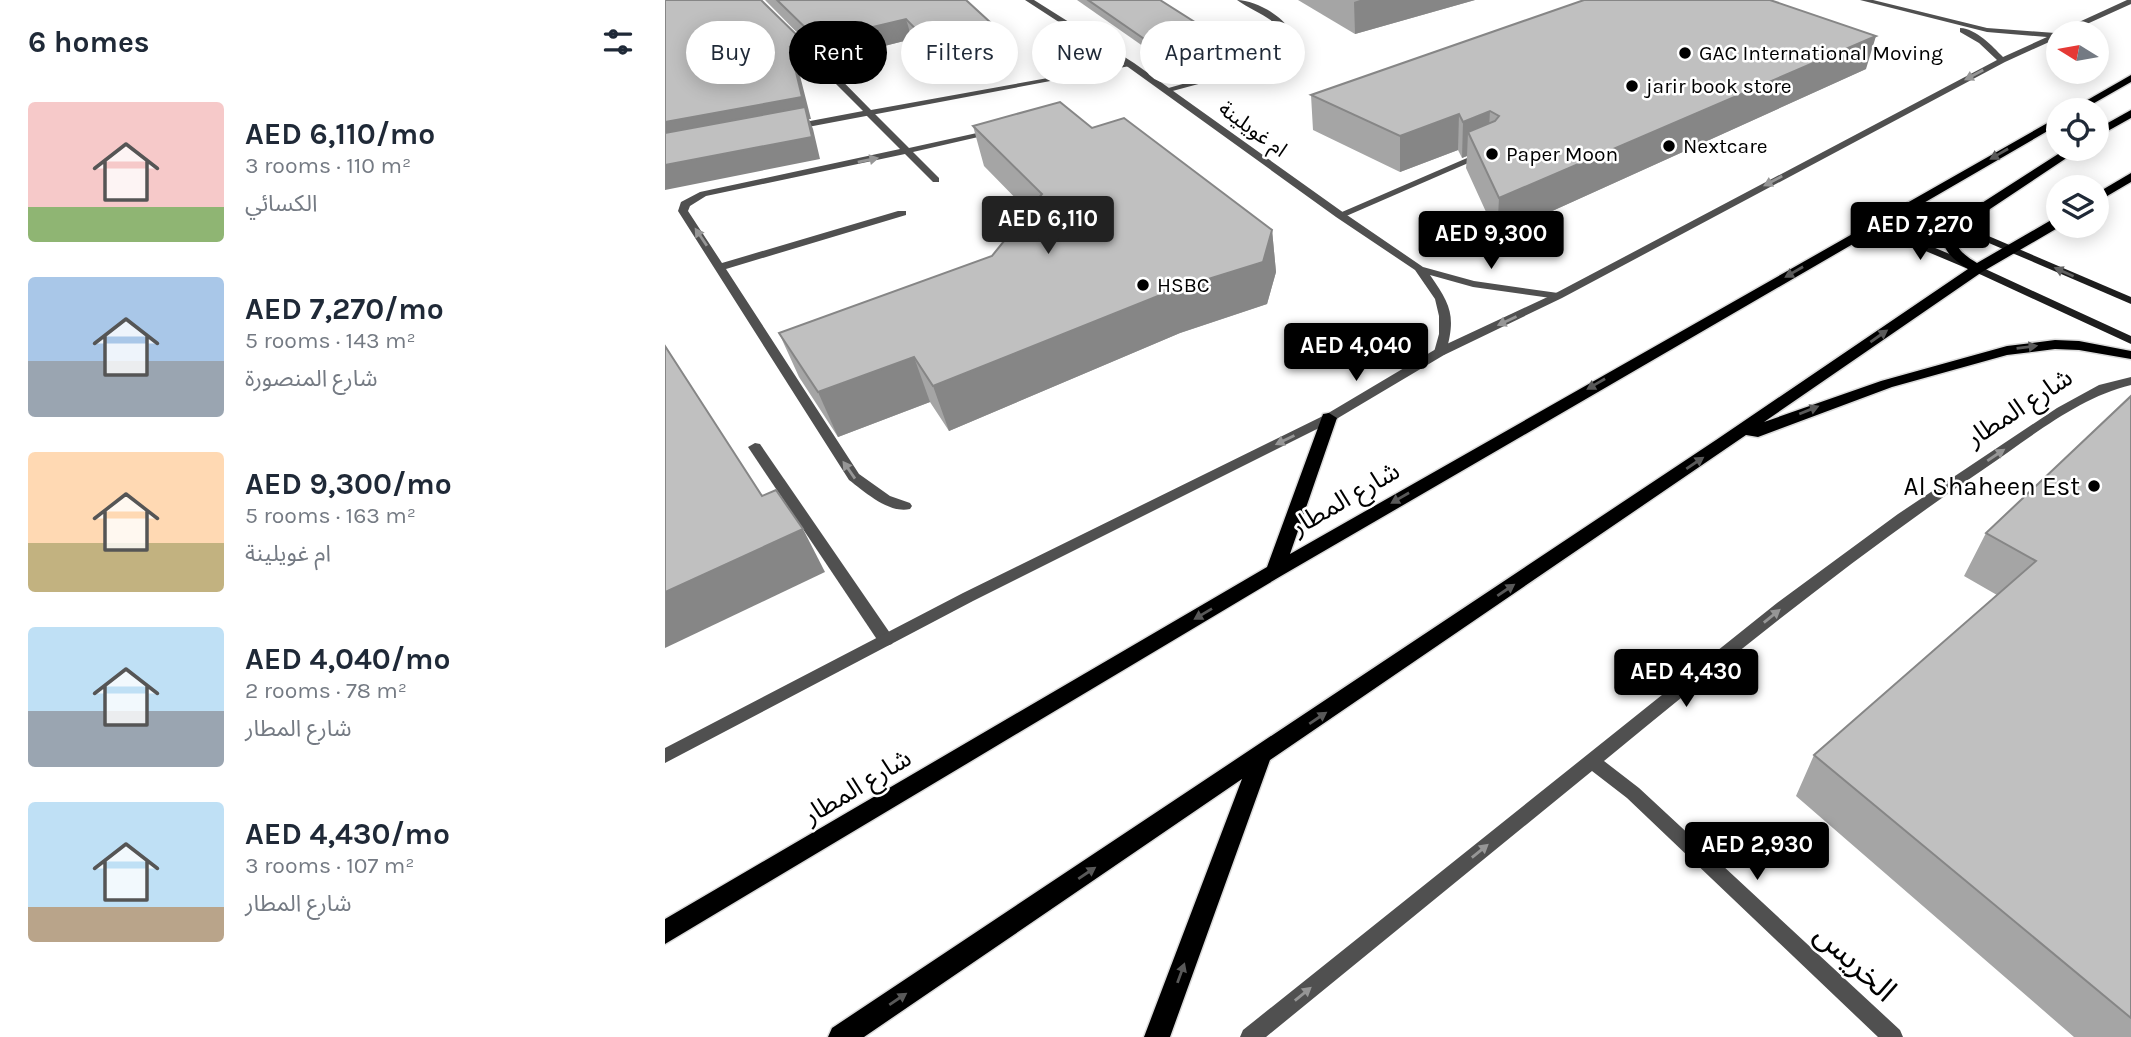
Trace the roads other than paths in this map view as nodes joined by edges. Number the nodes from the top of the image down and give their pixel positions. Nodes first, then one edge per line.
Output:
1 (1028, 0) edge
2 (1241, 0) edge
3 (1864, 0) edge
4 (2131, 1) edge
5 (1943, 20) junction
6 (2087, 21) edge
7 (786, 29) edge
8 (2046, 34) edge
9 (2046, 40) edge
10 (2002, 60) junction
11 (1131, 65) junction
12 (2131, 78) edge
13 (1168, 92) junction
14 (2096, 98) edge
15 (868, 112) junction
16 (2131, 113) edge
17 (2046, 127) edge
18 (2109, 127) edge
19 (787, 128) edge
20 (1011, 129) edge
21 (908, 151) junction
22 (1489, 152) edge
23 (2055, 161) edge
24 (2131, 177) edge
25 (936, 180) dead end
26 (2109, 191) edge
27 (1909, 205) junction
28 (902, 212) dead end
29 (1340, 215) junction
30 (1956, 225) junction
31 (1875, 226) junction
32 (2046, 229) edge
33 (2011, 249) junction
34 (721, 267) junction
35 (1419, 268) junction
36 (1977, 269) junction
37 (1558, 296) junction
38 (2131, 301) edge
39 (2131, 340) edge
40 (1440, 352) junction
41 (2131, 355) edge
42 (2131, 381) edge
43 (1329, 418) junction
44 (1722, 444) junction
45 (755, 447) dead end
46 (905, 506) dead end
47 (1275, 571) junction
48 (886, 640) junction
49 (665, 756) edge
50 (1261, 756) junction
51 (1592, 761) junction
52 (665, 932) edge
53 (841, 1037) edge
54 (1157, 1037) edge
55 (1250, 1037) edge
56 (1893, 1037) edge

1 - 11 street, ام غويلينة
2 - 13 street
3 - 5 street
4 - 6 street
5 - 8 street
5 - 10 street
7 - 15 street
9 - 10 street
10 -> 37 street
11 - 13 street, ام غويلينة
11 - 15 street
12 - 14 main road
13 - 29 street, ام غويلينة
15 - 19 street
15 - 21 street
16 - 18 main road
17 -> 27 main road, شارع المطار
20 - 21 street
21 - 25 street
34 -> 21 street
22 - 29 street
23 - 30 main road
24 - 26 main road
27 - 30 main road
27 - 31 main road, شارع المطار
28 - 34 street
29 - 35 street, ام غويلينة
30 - 33 main road
30 - 36 main road
31 - 36 main road
31 -> 47 main road, شارع المطار
32 - 33 main road
33 - 36 main road
38 -> 33 main road
46 -> 34 street
35 - 37 street, ام غويلينة
35 - 40 street, ام غويلينة
36 - 39 main road
44 -> 36 main road
37 -> 40 street
40 - 43 street
44 -> 41 main road
51 -> 42 street, شارع المطار
43 - 47 main road
43 -> 48 street
50 -> 44 main road
45 - 48 street
47 -> 52 main road, شارع المطار
48 - 49 street
53 -> 50 main road
54 -> 50 main road
55 -> 51 street, شارع المطار
51 - 56 street, الخريس

